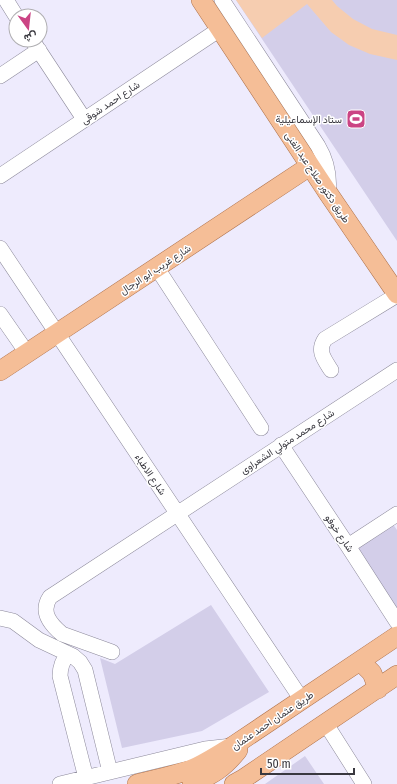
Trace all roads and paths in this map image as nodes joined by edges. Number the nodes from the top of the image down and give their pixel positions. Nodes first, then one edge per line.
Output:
1 (201, 0) edge
2 (222, 0) edge
3 (220, 29) junction
4 (32, 48) edge
5 (37, 48) edge
6 (0, 76) edge
7 (84, 119) junction
8 (310, 166) junction
9 (0, 176) edge
10 (328, 193) junction
11 (0, 248) edge
12 (157, 268) junction
13 (397, 294) edge
14 (0, 314) edge
15 (57, 334) junction
16 (27, 353) junction
17 (330, 370) dead end
18 (397, 370) edge
19 (0, 371) edge
20 (262, 428) dead end
21 (281, 445) junction
22 (177, 514) junction
23 (395, 520) edge
24 (348, 546) junction
25 (0, 618) edge
26 (397, 622) edge
27 (397, 636) edge
28 (112, 652) dead end
29 (68, 654) junction
30 (360, 661) junction
31 (397, 675) edge
32 (378, 689) junction
33 (302, 700) junction
34 (326, 724) junction
35 (240, 741) junction
36 (110, 772) junction
37 (86, 778) junction
38 (239, 782) edge
39 (60, 784) edge
40 (137, 784) edge
41 (192, 784) edge
42 (364, 784) edge

1 - 3 main road, طريق دكتور صلاح عبد الغنى
2 - 10 street
3 - 7 street, شارع احمد شوقى
3 - 8 main road, طريق دكتور صلاح عبد الغنى
4 - 6 street
5 - 7 street
7 - 9 street, شارع احمد شوقى
8 - 10 main road, طريق دكتور صلاح عبد الغنى
8 - 12 main road, شارع غريب ابو الرجال
10 - 13 main road, طريق دكتور صلاح عبد الغنى
11 - 15 street, شارع الاطباء
12 - 15 main road, شارع غريب ابو الرجال
12 - 20 street
13 - 17 street
14 - 16 street
15 - 16 main road, شارع غريب ابو الرجال
15 - 22 street, شارع الاطباء
16 - 19 main road, شارع غريب ابو الرجال
18 - 21 street, شارع محمد متولي الشعراوى
21 - 22 street, شارع محمد متولي الشعراوى
21 - 24 street, شارع خوفو
22 - 28 street, شارع محمد متولي الشعراوى
22 - 33 street, شارع الاطباء
23 - 24 street
24 - 26 street, شارع خوفو
25 - 29 street
27 - 30 main road, طريق عثمان احمد عثمان
29 - 36 street
29 - 37 street
30 - 32 main road
30 - 33 main road, طريق عثمان احمد عثمان
31 - 32 main road
32 - 34 main road
33 - 35 main road, طريق عثمان احمد عثمان
34 - 38 main road
34 - 42 street
35 - 36 street
35 - 40 main road, طريق عثمان احمد عثمان
35 - 41 main road
36 - 37 street
37 - 39 street

